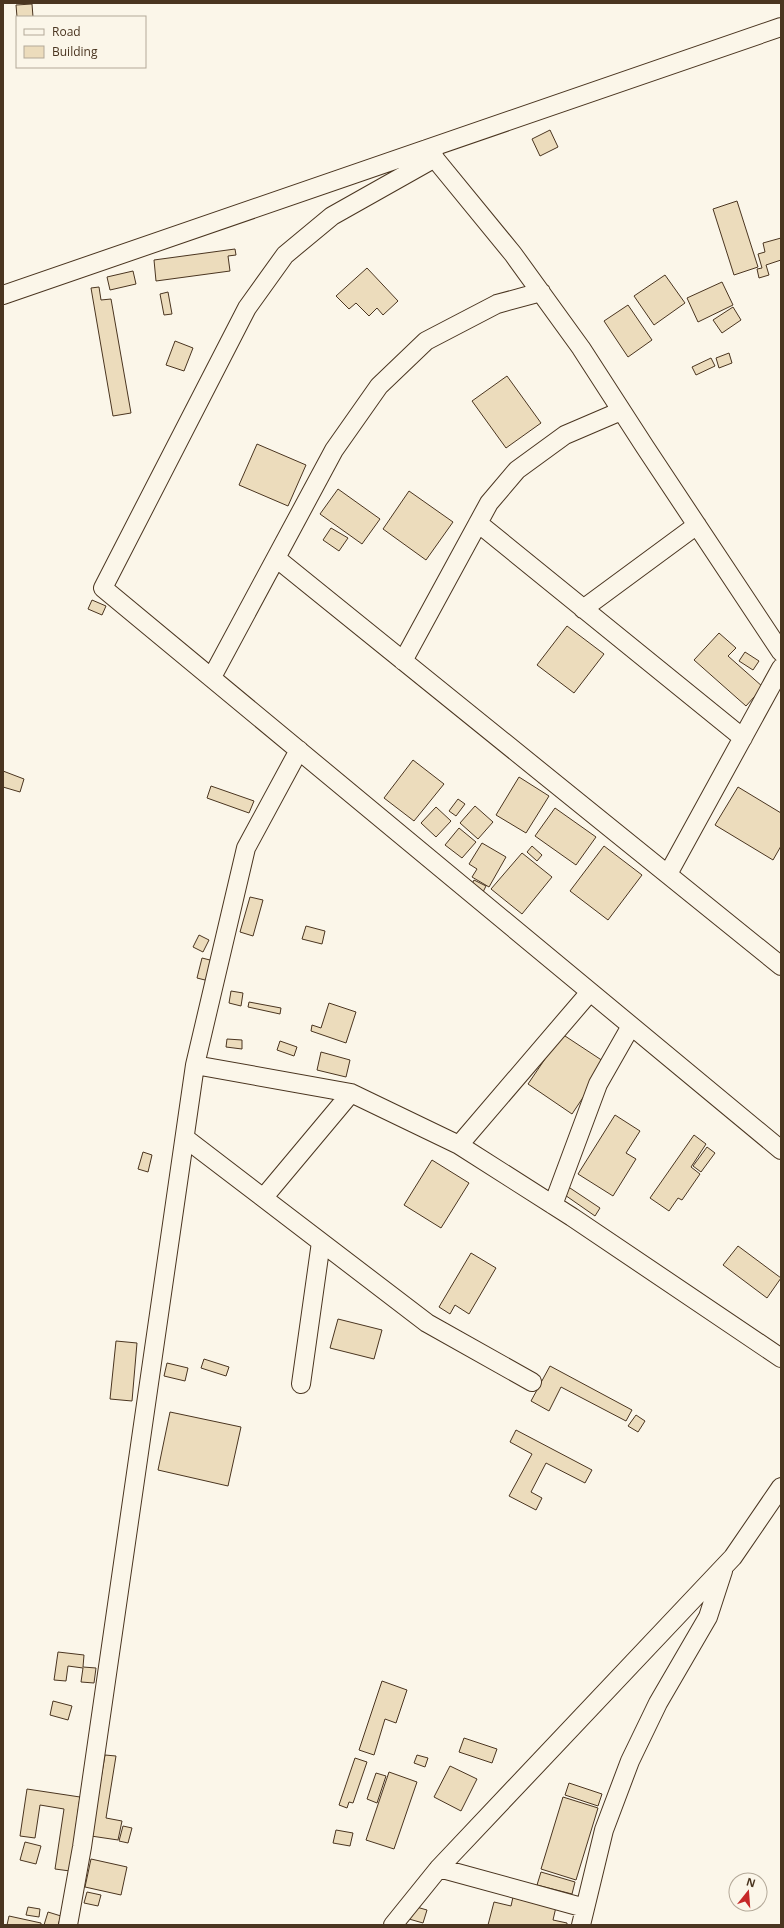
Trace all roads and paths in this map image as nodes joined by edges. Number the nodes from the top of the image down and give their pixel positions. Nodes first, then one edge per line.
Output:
1 (781, 27) edge
2 (431, 153) junction
3 (541, 292) junction
4 (3, 295) edge
5 (621, 411) junction
6 (478, 523) junction
7 (697, 525) junction
8 (276, 558) junction
9 (583, 609) junction
10 (781, 652) edge
11 (404, 661) junction
12 (781, 668) edge
13 (212, 678) junction
14 (742, 738) junction
15 (299, 750) junction
16 (668, 874) junction
17 (781, 966) edge
18 (590, 992) junction
19 (631, 1026) junction
20 (195, 1066) junction
21 (351, 1093) junction
22 (185, 1138) junction
23 (459, 1145) junction
24 (780, 1146) edge
25 (264, 1197) junction
26 (553, 1206) junction
27 (321, 1242) junction
28 (781, 1358) edge
29 (532, 1382) dead end
30 (301, 1384) dead end
31 (781, 1487) edge
32 (726, 1564) junction
33 (439, 1868) junction
34 (585, 1908) junction
35 (68, 1925) edge
36 (393, 1925) edge
37 (581, 1925) edge

1 - 2 street
2 - 3 street
2 - 4 street
2 - 13 street
3 - 5 street
3 - 8 street
5 - 6 street
5 - 7 street
6 - 9 street
6 - 11 street
7 - 9 street
7 - 10 street
8 - 11 street
8 - 13 street
9 - 14 street
11 - 16 street
12 - 14 street
13 - 15 street
14 - 16 street
15 - 18 street
15 - 20 street
16 - 17 street
18 - 19 street
18 - 23 street
19 - 24 street
19 - 26 street
20 - 21 street
20 - 22 street
21 - 23 street
21 - 25 street
22 - 25 street
22 - 35 street
23 - 26 street
25 - 27 street
26 - 28 street
27 - 29 street
27 - 30 street
31 - 32 street
32 - 33 street
32 - 34 street
33 - 34 street
33 - 36 street
34 - 37 street

